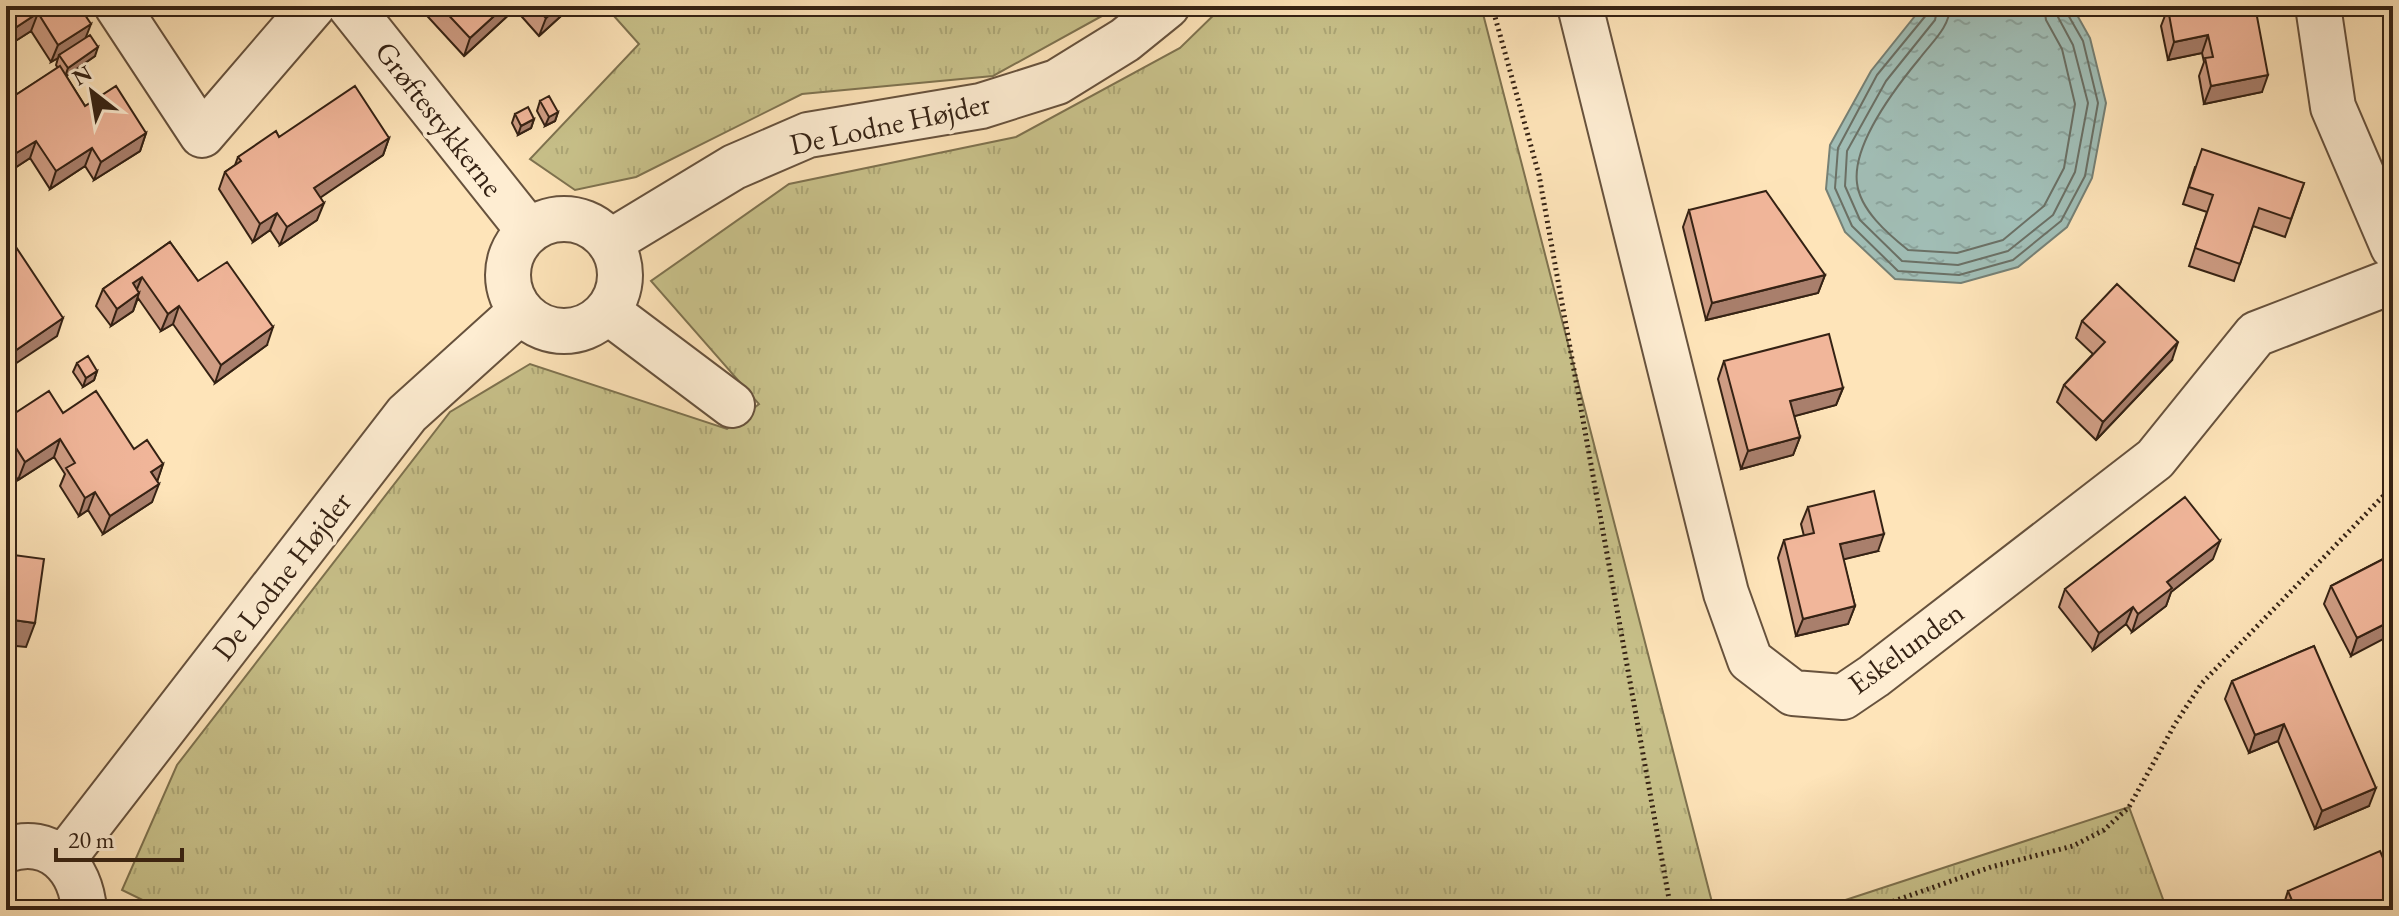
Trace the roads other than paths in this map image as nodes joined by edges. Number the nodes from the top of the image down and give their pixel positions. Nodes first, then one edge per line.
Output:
1 (117, 6) edge
2 (313, 6) edge
3 (350, 6) edge
4 (1167, 6) edge
5 (1580, 6) edge
6 (2318, 6) edge
7 (529, 231) junction
8 (610, 242) junction
9 (2393, 247) edge
10 (2393, 281) edge
11 (521, 311) junction
12 (607, 311) junction
13 (732, 405) dead end
14 (6, 850) edge
15 (63, 859) junction
16 (84, 910) edge

1 - 2 street
3 - 7 street, Grøftestykkerne
4 - 8 street, De Lodne Højder
5 - 10 street, Eskelunden
6 - 9 street
7 - 8 street
7 - 11 street
8 - 12 street
11 - 12 street
11 - 15 street, De Lodne Højder
12 - 13 street
14 - 15 street
15 - 16 street

